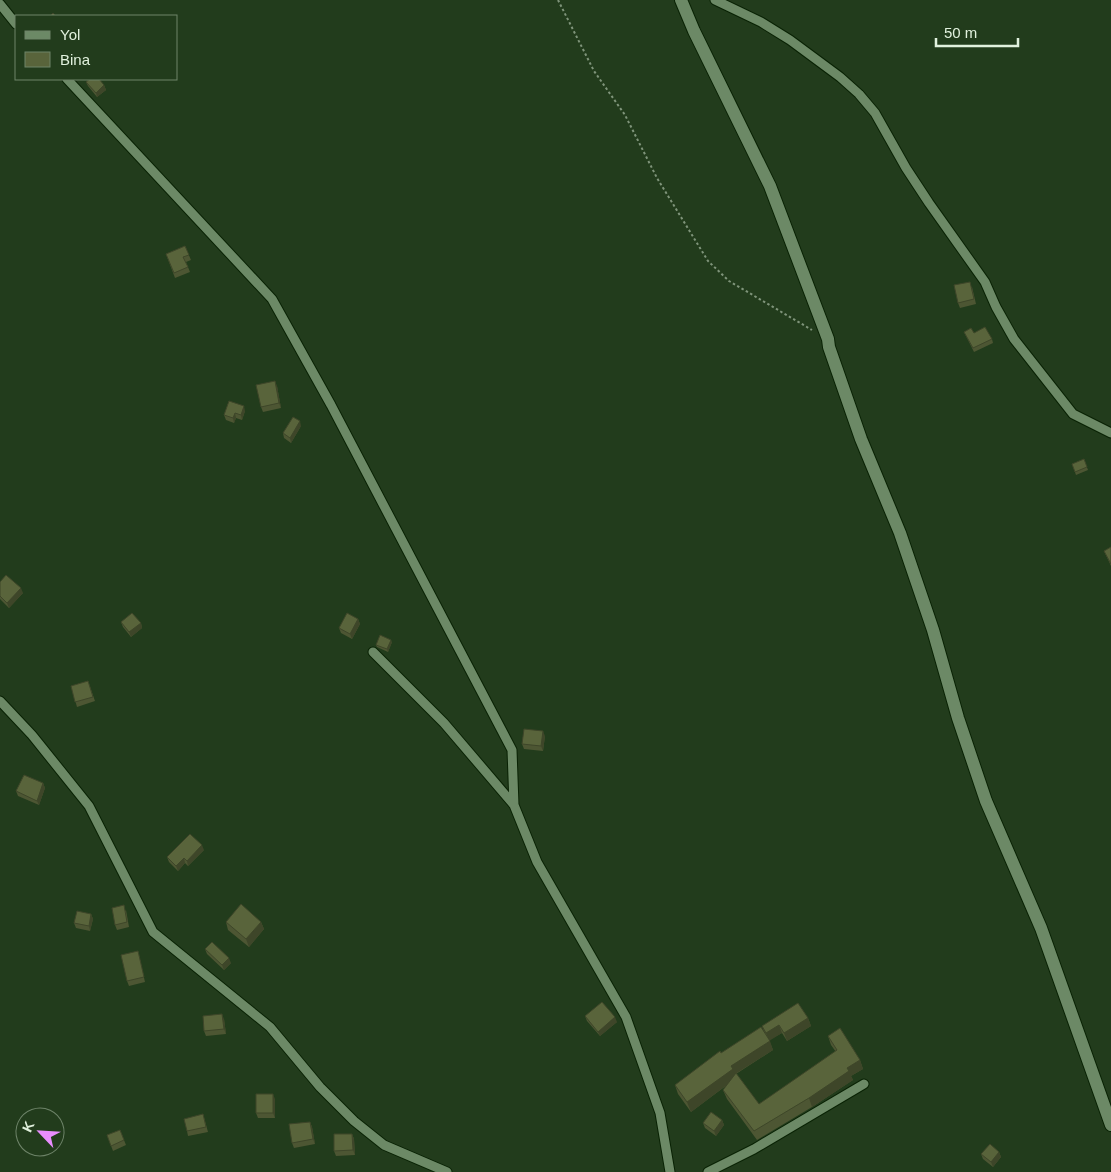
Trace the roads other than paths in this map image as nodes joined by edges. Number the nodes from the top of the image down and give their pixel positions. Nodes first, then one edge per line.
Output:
1 (681, 0) edge
2 (715, 0) edge
3 (0, 4) edge
4 (3, 16) edge
5 (15, 23) edge
6 (68, 80) edge
7 (1111, 433) edge
8 (373, 652) dead end
9 (0, 701) edge
10 (514, 805) junction
11 (864, 1084) dead end
12 (1111, 1125) edge
13 (447, 1172) edge
14 (670, 1172) edge
15 (708, 1172) edge

1 - 12 street
2 - 7 street
3 - 4 street
4 - 5 street
6 - 10 street
8 - 10 street
9 - 13 street
10 - 14 street
11 - 15 street

